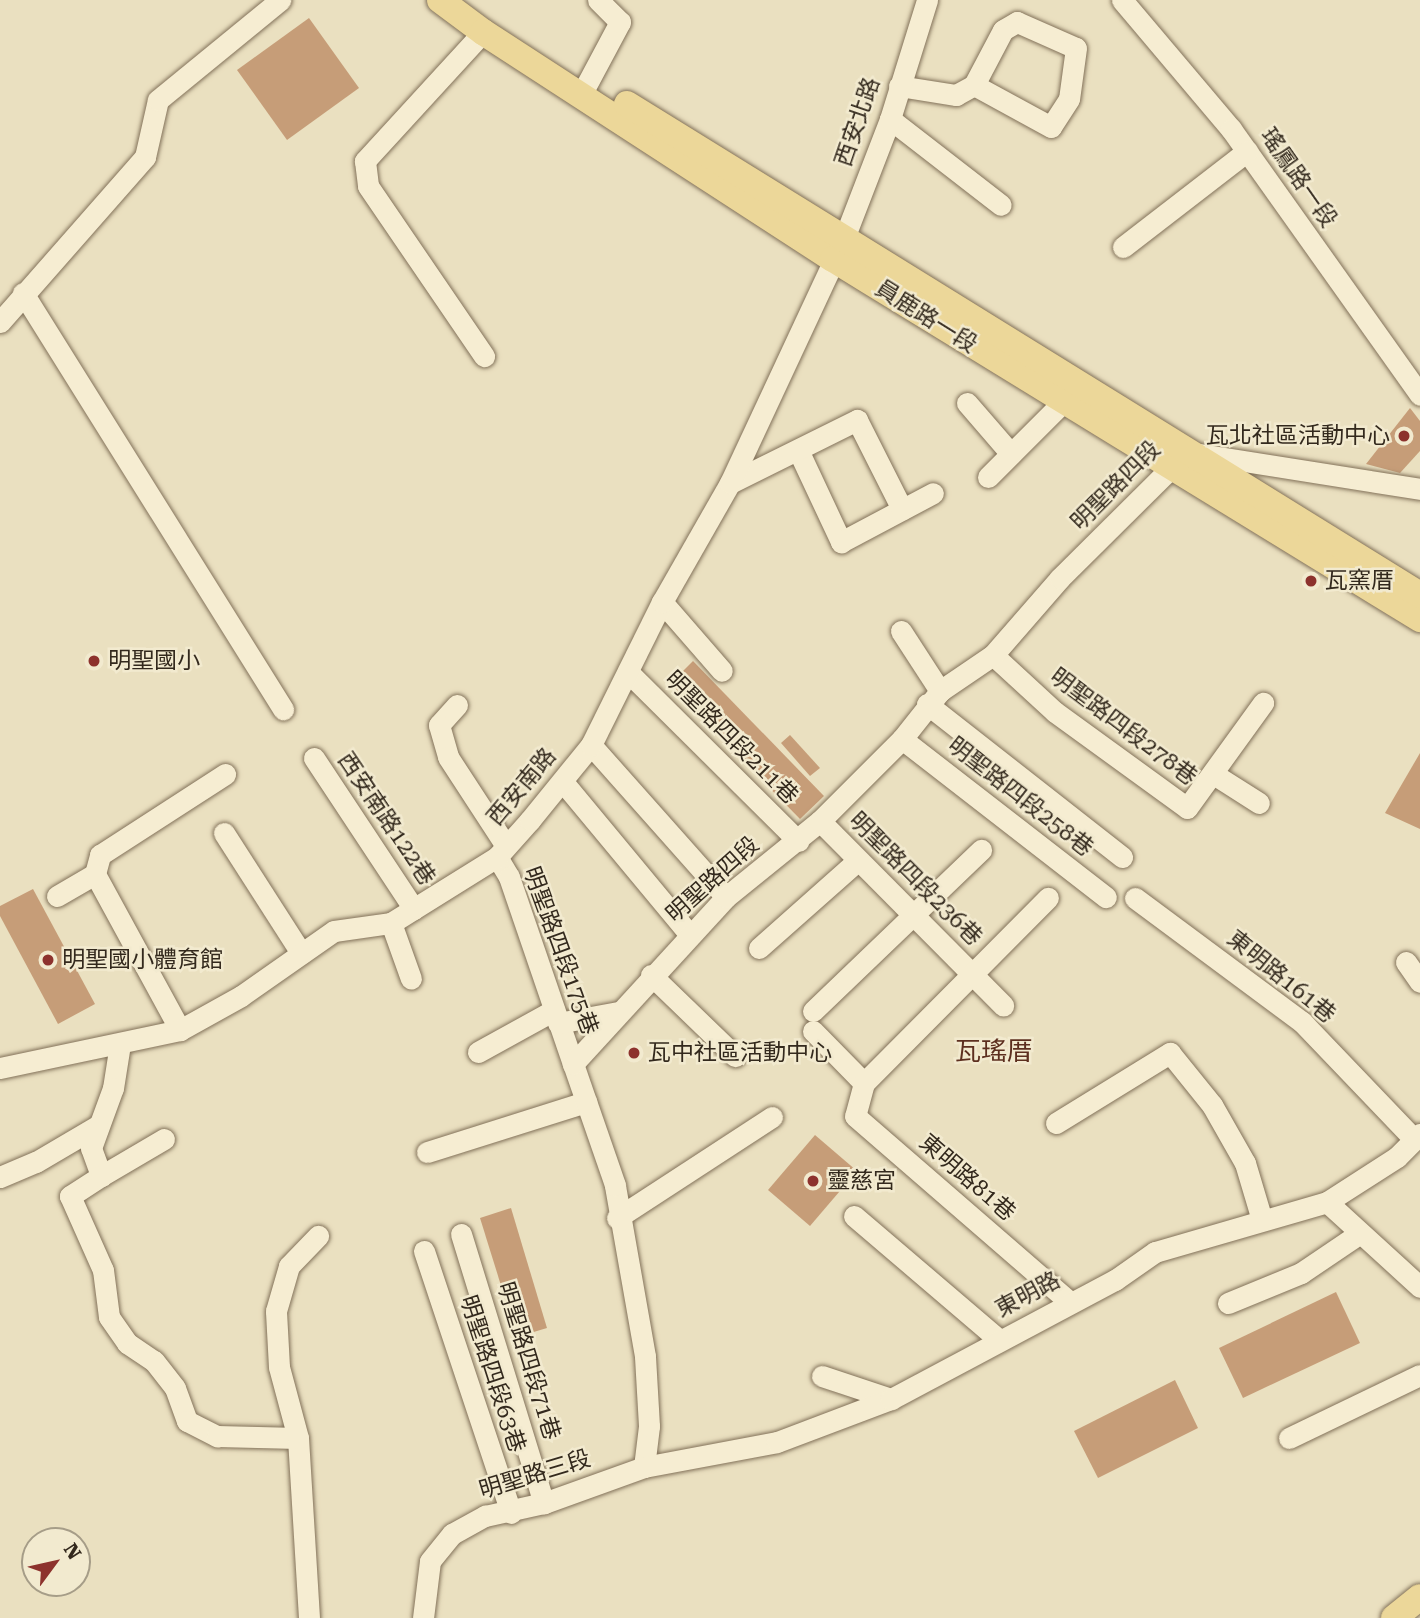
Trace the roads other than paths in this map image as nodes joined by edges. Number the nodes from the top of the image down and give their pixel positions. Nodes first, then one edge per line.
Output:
1 (280, 0) edge
2 (440, 0) edge
3 (450, 0) edge
4 (598, 0) edge
5 (927, 0) edge
6 (1122, 0) edge
7 (483, 32) junction
8 (974, 85) junction
9 (899, 86) junction
10 (585, 87) junction
11 (890, 119) junction
12 (1247, 151) junction
13 (1001, 205) dead end
14 (1123, 247) dead end
15 (838, 250) junction
16 (23, 293) junction
17 (0, 322) edge
18 (484, 356) dead end
19 (1420, 395) edge
20 (1063, 402) junction
21 (967, 403) dead end
22 (798, 450) junction
23 (1011, 454) junction
24 (1180, 460) junction
25 (988, 477) dead end
26 (730, 483) junction
27 (1420, 489) edge
28 (933, 493) dead end
29 (902, 509) junction
30 (1420, 596) edge
31 (662, 602) junction
32 (1420, 619) edge
33 (901, 631) dead end
34 (993, 654) junction
35 (722, 671) dead end
36 (628, 672) junction
37 (933, 698) junction
38 (1264, 703) dead end
39 (457, 705) dead end
40 (283, 709) dead end
41 (902, 739) junction
42 (591, 745) junction
43 (314, 758) dead end
44 (225, 774) dead end
45 (1215, 775) junction
46 (564, 782) junction
47 (1259, 803) dead end
48 (820, 821) junction
49 (224, 833) dead end
50 (798, 841) junction
51 (981, 849) dead end
52 (501, 851) junction
53 (1122, 857) dead end
54 (857, 861) junction
55 (94, 874) junction
56 (57, 896) dead end
57 (726, 897) junction
58 (1106, 897) dead end
59 (1048, 898) dead end
60 (1135, 898) dead end
61 (414, 909) junction
62 (913, 915) junction
63 (391, 923) junction
64 (690, 935) junction
65 (759, 948) dead end
66 (301, 953) junction
67 (1406, 962) dead end
68 (974, 974) junction
69 (651, 975) junction
70 (411, 979) dead end
71 (1420, 982) edge
72 (1003, 1005) dead end
73 (618, 1012) junction
74 (556, 1017) junction
75 (180, 1030) junction
76 (120, 1044) junction
77 (478, 1052) dead end
78 (735, 1056) dead end
79 (573, 1064) junction
80 (0, 1068) edge
81 (864, 1083) junction
82 (586, 1102) junction
83 (772, 1117) dead end
84 (1056, 1123) dead end
85 (97, 1126) junction
86 (1417, 1137) edge
87 (164, 1139) dead end
88 (427, 1152) dead end
89 (101, 1176) junction
90 (0, 1177) edge
91 (1327, 1202) junction
92 (854, 1216) dead end
93 (617, 1218) junction
94 (1262, 1220) junction
95 (1360, 1233) junction
96 (461, 1234) dead end
97 (318, 1236) dead end
98 (424, 1251) dead end
99 (1420, 1287) edge
100 (1070, 1302) junction
101 (1228, 1303) dead end
102 (999, 1340) junction
103 (1420, 1375) edge
104 (821, 1376) dead end
105 (891, 1399) junction
106 (298, 1438) junction
107 (1289, 1438) dead end
108 (644, 1467) junction
109 (544, 1503) junction
110 (510, 1513) junction
111 (1420, 1597) edge
112 (309, 1618) edge
113 (423, 1618) edge
114 (1394, 1618) edge

1 - 16 street
2 - 7 main road, 員鹿路一段
3 - 10 main road, 員鹿路一段
4 - 10 street
5 - 9 street, 西安北路
6 - 12 street, 瑤鳳路一段
7 - 10 main road, 員鹿路一段
7 - 18 street
8 - 8 street
8 - 9 street
9 - 11 street, 西安北路
10 - 15 main road, 員鹿路一段
11 - 13 street
11 - 15 street, 西安北路
12 - 14 street
12 - 19 street, 瑤鳳路一段
15 - 20 main road, 員鹿路一段
15 - 24 main road, 員鹿路一段
15 - 26 street, 西安南路
16 - 17 street
16 - 40 street
20 - 23 street
20 - 24 main road, 員鹿路一段
21 - 23 street
22 - 26 street
22 - 29 street
22 - 29 street
23 - 25 street
24 - 27 street
24 - 30 main road, 員鹿路一段
24 - 32 main road, 員鹿路一段
24 - 34 street, 明聖路四段
26 - 31 street, 西安南路
28 - 29 street
31 - 35 street
31 - 36 street, 西安南路
33 - 37 street
34 - 37 street, 明聖路四段
34 - 45 street, 明聖路四段278巷
36 - 42 street, 西安南路
36 - 50 street, 明聖路四段211巷
37 - 41 street, 明聖路四段
37 - 53 street
38 - 45 street, 明聖路四段278巷
39 - 52 street, 明聖路四段175巷
41 - 48 street, 明聖路四段
41 - 58 street, 明聖路四段258巷
42 - 46 street, 西安南路
42 - 57 street
43 - 61 street, 西安南路122巷
44 - 55 street
45 - 47 street
46 - 52 street, 西安南路
46 - 64 street
48 - 50 street, 明聖路四段
48 - 54 street, 明聖路四段236巷
49 - 66 street
50 - 57 street, 明聖路四段
51 - 62 street
52 - 61 street, 西安南路
52 - 74 street, 明聖路四段175巷
54 - 62 street, 明聖路四段236巷
54 - 65 street
55 - 56 street
55 - 75 street
57 - 64 street, 明聖路四段
59 - 68 street
60 - 86 street, 東明路161巷
61 - 63 street, 西安南路
62 - 68 street, 明聖路四段236巷
62 - 81 street
63 - 66 street, 西安南路
63 - 70 street
64 - 69 street, 明聖路四段
66 - 75 street, 西安南路
67 - 71 street
68 - 72 street, 明聖路四段236巷
68 - 81 street
69 - 73 street, 明聖路四段
69 - 78 street
73 - 74 street
73 - 79 street, 明聖路四段
74 - 77 street
74 - 79 street, 明聖路四段175巷
75 - 76 street, 西安南路
76 - 80 street, 西安南路
76 - 85 street
79 - 82 street
81 - 100 street, 東明路81巷
82 - 88 street
82 - 93 street
83 - 93 street
84 - 94 street
85 - 89 street
85 - 90 street
86 - 91 street, 東明路
87 - 89 street
89 - 106 street
91 - 94 street, 東明路
91 - 95 street
92 - 102 street
93 - 108 street
94 - 100 street, 東明路
95 - 99 street
95 - 101 street
96 - 109 street, 明聖路四段71巷
97 - 106 street
98 - 110 street, 明聖路四段63巷
100 - 102 street, 東明路
102 - 105 street, 東明路
103 - 107 street
104 - 105 street
105 - 108 street, 東明路
106 - 112 street
108 - 109 street, 明聖路三段
109 - 110 street, 明聖路三段
110 - 113 street, 明聖路三段
111 - 114 main road

